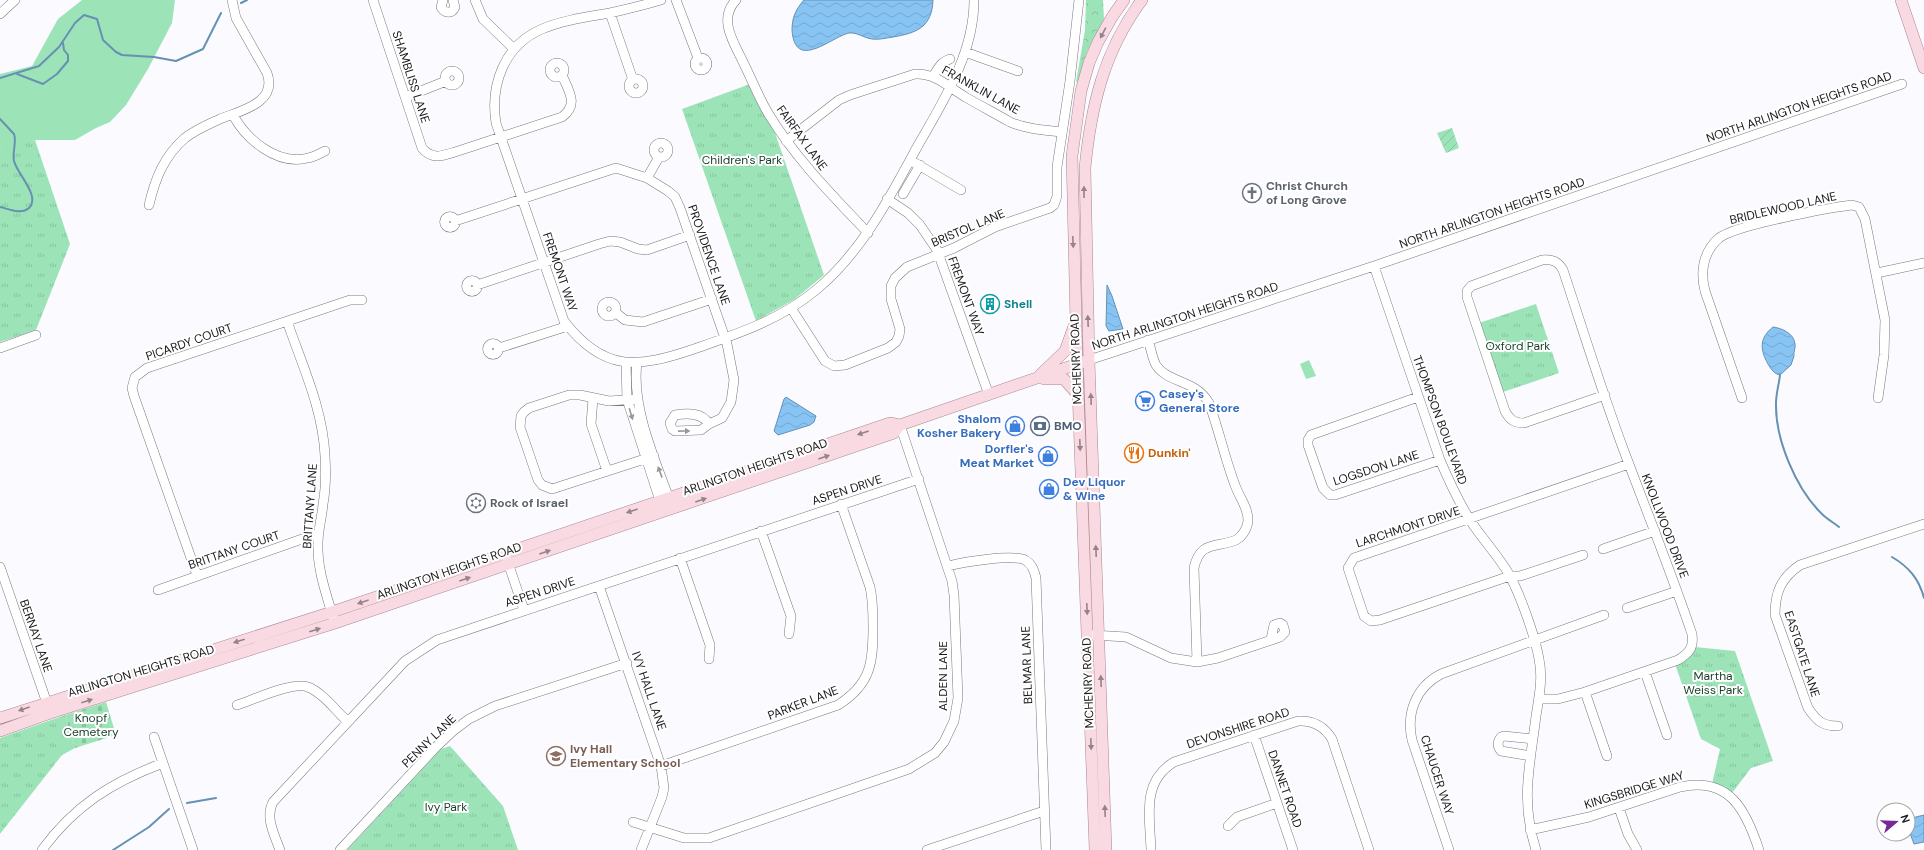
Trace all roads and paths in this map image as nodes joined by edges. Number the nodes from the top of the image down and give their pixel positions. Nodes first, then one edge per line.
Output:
1 (232, 0) edge
2 (373, 0) edge
3 (443, 0) edge
4 (454, 0) edge
5 (475, 0) edge
6 (661, 0) edge
7 (676, 0) edge
8 (736, 0) edge
9 (974, 0) edge
10 (1079, 0) edge
11 (1124, 0) edge
12 (1142, 0) edge
13 (1901, 0) edge
14 (13, 1) edge
15 (646, 2) edge
16 (610, 13) junction
17 (0, 14) edge
18 (514, 49) junction
19 (964, 52) junction
20 (698, 58) dead end
21 (950, 58) dead end
22 (1924, 68) edge
23 (1018, 71) dead end
24 (562, 75) dead end
25 (933, 77) junction
26 (633, 80) dead end
27 (446, 81) dead end
28 (1902, 84) dead end
29 (951, 88) junction
30 (406, 97) junction
31 (233, 115) junction
32 (1062, 132) junction
33 (501, 137) junction
34 (786, 141) junction
35 (325, 151) dead end
36 (659, 157) dead end
37 (910, 160) junction
38 (920, 165) junction
39 (647, 178) junction
40 (961, 190) dead end
41 (903, 194) dead end
42 (522, 199) junction
43 (887, 199) junction
44 (149, 205) dead end
45 (455, 221) dead end
46 (868, 233) junction
47 (690, 235) junction
48 (938, 254) junction
49 (544, 262) junction
50 (1924, 263) edge
51 (1374, 266) junction
52 (1877, 274) junction
53 (477, 285) dead end
54 (712, 299) junction
55 (362, 300) dead end
56 (791, 308) junction
57 (616, 313) dead end
58 (1077, 318) junction
59 (287, 321) junction
60 (568, 326) junction
61 (36, 335) dead end
62 (725, 338) junction
63 (1148, 340) junction
64 (0, 348) edge
65 (499, 348) dead end
66 (1089, 360) junction
67 (626, 362) junction
68 (638, 363) junction
69 (1077, 364) junction
70 (1035, 379) junction
71 (989, 395) junction
72 (1078, 395) junction
73 (1605, 395) junction
74 (1418, 397) junction
75 (594, 398) junction
76 (1742, 398) dead end
77 (1878, 398) dead end
78 (627, 399) junction
79 (638, 399) junction
80 (709, 424) dead end
81 (900, 425) junction
82 (649, 457) junction
83 (1440, 460) junction
84 (1629, 464) junction
85 (608, 471) junction
86 (919, 479) junction
87 (664, 500) junction
88 (840, 504) junction
89 (668, 511) junction
90 (1470, 520) junction
91 (1924, 524) edge
92 (1655, 531) junction
93 (761, 532) junction
94 (319, 533) junction
95 (1603, 549) dead end
96 (505, 554) junction
97 (1583, 556) dead end
98 (680, 558) junction
99 (508, 565) junction
100 (948, 566) junction
101 (0, 567) edge
102 (452, 572) junction
103 (197, 576) junction
104 (1510, 576) junction
105 (600, 586) junction
106 (158, 590) dead end
107 (1677, 591) junction
108 (418, 595) junction
109 (1627, 608) dead end
110 (524, 610) junction
111 (332, 612) junction
112 (1604, 615) dead end
113 (335, 623) junction
114 (789, 634) dead end
115 (1100, 634) junction
116 (1088, 635) junction
117 (1271, 639) dead end
118 (1534, 640) junction
119 (708, 659) dead end
120 (1197, 662) junction
121 (627, 663) junction
122 (1645, 672) junction
123 (1585, 692) junction
124 (1539, 699) junction
125 (46, 702) junction
126 (237, 705) dead end
127 (50, 713) junction
128 (0, 718) edge
129 (348, 722) junction
130 (1838, 726) dead end
131 (0, 731) edge
132 (1254, 735) junction
133 (1667, 735) dead end
134 (154, 737) dead end
135 (1533, 739) junction
136 (1531, 756) junction
137 (1607, 756) dead end
138 (163, 763) junction
139 (661, 766) junction
140 (1277, 803) junction
141 (1619, 808) junction
142 (1044, 811) junction
143 (633, 822) dead end
144 (650, 826) junction
145 (1228, 826) dead end
146 (1530, 830) junction
147 (951, 846) edge
148 (42, 850) edge
149 (193, 850) edge
150 (280, 850) edge
151 (340, 850) edge
152 (641, 850) edge
153 (927, 850) edge
154 (1046, 850) edge
155 (1095, 850) edge
156 (1106, 850) edge
157 (1151, 850) edge
158 (1293, 850) edge
159 (1370, 850) edge
160 (1449, 850) edge
161 (1536, 850) edge
162 (1637, 850) edge
163 (1759, 850) edge

1 - 31 street
2 - 30 street, SHAMBLISS LANE
3 - 4 street
5 - 18 street
6 - 15 street, FREMONT WAY
7 - 20 street
8 - 34 street, FAIRFAX LANE
9 - 19 street, FREMONT WAY
10 - 32 street, BRISTOL LANE
11 -> 58 main road, MCHENRY ROAD
66 -> 12 main road, MCHENRY ROAD
13 - 22 main road
14 - 17 street
15 - 16 street, FREMONT WAY
16 - 18 street, FREMONT WAY
16 - 26 street
18 - 33 street, FREMONT WAY
19 - 23 street
19 - 29 street, FREMONT WAY
21 - 25 street
24 - 33 street
25 - 29 street, FRANKLIN LANE
25 - 34 street, FRANKLIN LANE
27 - 30 street
28 - 51 street, NORTH ARLINGTON HEIGHTS ROAD
29 - 32 street, FRANKLIN LANE
29 - 37 street, FREMONT WAY
30 - 33 street, SHAMBLISS LANE
31 - 35 street
31 - 44 street
32 - 48 street, BRISTOL LANE
33 - 42 street, FREMONT WAY
34 - 46 street, FAIRFAX LANE
36 - 39 street
37 - 38 street
37 - 43 street, FREMONT WAY
38 - 40 street
38 - 41 street
39 - 42 street, PROVIDENCE LANE
39 - 47 street, PROVIDENCE LANE
42 - 45 street, PROVIDENCE LANE
42 - 49 street, FREMONT WAY
43 - 46 street, FREMONT WAY
43 - 48 street, FREMONT WAY
46 - 56 street, FREMONT WAY
47 - 49 street
47 - 54 street, PROVIDENCE LANE
48 - 56 street, BRISTOL LANE
48 - 71 street, FREMONT WAY
49 - 53 street
49 - 60 street, FREMONT WAY
50 - 52 street
51 - 63 street, NORTH ARLINGTON HEIGHTS ROAD
51 - 74 street, THOMPSON BOULEVARD
52 - 76 street, BRIDLEWOOD LANE
52 - 77 street
54 - 57 street
54 - 62 street, PROVIDENCE LANE
55 - 59 street, PICARDY COURT
56 - 62 street, FREMONT WAY
58 - 69 main road, MCHENRY ROAD
58 - 70 main road
59 - 94 street, BRITTANY LANE
59 - 103 street, PICARDY COURT
60 - 65 street
60 - 67 street, FREMONT WAY
61 - 64 street
62 - 68 street, FREMONT WAY
62 - 80 street, PROVIDENCE LANE
63 - 66 street, NORTH ARLINGTON HEIGHTS ROAD
63 - 120 street
66 - 69 main road, ARLINGTON HEIGHTS ROAD
115 -> 66 main road, MCHENRY ROAD
67 - 68 street, FREMONT WAY
67 - 78 street
68 - 79 street
69 - 70 main road, ARLINGTON HEIGHTS ROAD
69 - 72 main road, MCHENRY ROAD
70 - 71 main road, ARLINGTON HEIGHTS ROAD
70 - 72 main road
71 - 81 main road, ARLINGTON HEIGHTS ROAD
72 -> 116 main road, MCHENRY ROAD
73 - 73 street, KNOLLWOOD DRIVE
73 - 84 street, KNOLLWOOD DRIVE
74 - 83 street, THOMPSON BOULEVARD
74 - 83 street, LOGSDON LANE
75 - 78 street
75 - 85 street
75 - 85 street
78 - 79 street
78 -> 82 street
79 - 82 street
81 - 86 street, ALDEN LANE
81 -> 87 main road, ARLINGTON HEIGHTS ROAD
89 -> 81 main road, ARLINGTON HEIGHTS ROAD
82 - 85 street
82 - 87 street
83 - 90 street, THOMPSON BOULEVARD
84 - 90 street, LARCHMONT DRIVE
84 - 92 street, KNOLLWOOD DRIVE
86 - 88 street, ASPEN DRIVE
86 - 100 street, ALDEN LANE
87 - 89 street
87 -> 96 main road, ARLINGTON HEIGHTS ROAD
88 - 93 street, ASPEN DRIVE
88 - 139 street, PARKER LANE
99 -> 89 main road, ARLINGTON HEIGHTS ROAD
90 - 104 street, THOMPSON BOULEVARD
90 - 104 street, LARCHMONT DRIVE
91 - 130 street, EASTGATE LANE
92 - 95 street
92 - 107 street, KNOLLWOOD DRIVE
93 - 98 street, ASPEN DRIVE
93 - 114 street
94 - 103 street, BRITTANY COURT
94 - 111 street, BRITTANY LANE
96 - 99 street
96 - 102 main road, ARLINGTON HEIGHTS ROAD
97 - 104 street, LARCHMONT DRIVE
98 - 105 street, ASPEN DRIVE
98 - 119 street
108 -> 99 main road, ARLINGTON HEIGHTS ROAD
99 - 110 street
100 - 142 street, BELMAR LANE
100 - 144 street, ALDEN LANE
101 - 125 street, BERNAY LANE
102 - 108 main road
102 -> 111 main road, ARLINGTON HEIGHTS ROAD
103 - 106 street, BRITTANY COURT
104 - 118 street, THOMPSON BOULEVARD
105 - 110 street, ASPEN DRIVE
105 - 121 street, IVY HALL LANE
107 - 109 street
107 - 122 street, KNOLLWOOD DRIVE
108 - 113 main road, ARLINGTON HEIGHTS ROAD
110 - 129 street, ASPEN DRIVE
111 - 113 street, BRITTANY LANE
111 -> 125 main road, ARLINGTON HEIGHTS ROAD
112 - 118 street, CHAUCER WAY
127 -> 113 main road, ARLINGTON HEIGHTS ROAD
115 - 116 street
115 - 120 street
156 -> 115 main road, MCHENRY ROAD
116 -> 155 main road, MCHENRY ROAD
117 - 120 street
118 - 124 street, THOMPSON BOULEVARD
118 - 160 street, CHAUCER WAY
121 - 139 street, IVY HALL LANE
121 - 151 street, PENNY LANE
122 - 123 street, KNOLLWOOD DRIVE
122 - 133 street
123 - 124 street, KNOLLWOOD DRIVE
123 - 137 street
124 - 135 street, THOMPSON BOULEVARD
125 - 127 street, BERNAY LANE
125 -> 128 main road, ARLINGTON HEIGHTS ROAD
126 - 129 street
127 - 131 main road, ARLINGTON HEIGHTS ROAD
129 - 150 street, ASPEN DRIVE
132 - 140 street, DANNET ROAD
132 - 157 street, DEVONSHIRE ROAD
132 - 159 street, DEVONSHIRE ROAD
134 - 138 street
135 - 136 street, THOMPSON BOULEVARD
135 - 136 street
136 - 146 street, THOMPSON BOULEVARD
138 - 148 street
138 - 149 street
139 - 144 street, IVY HALL LANE
140 - 145 street
140 - 158 street, DANNET ROAD
141 - 146 street, KINGSBRIDGE WAY
141 - 162 street
141 - 163 street, KINGSBRIDGE WAY
142 - 147 street
142 - 154 street, BELMAR LANE
143 - 144 street, ALDEN LANE
144 - 152 street, IVY HALL LANE
146 - 161 street, THOMPSON BOULEVARD
147 - 153 street

